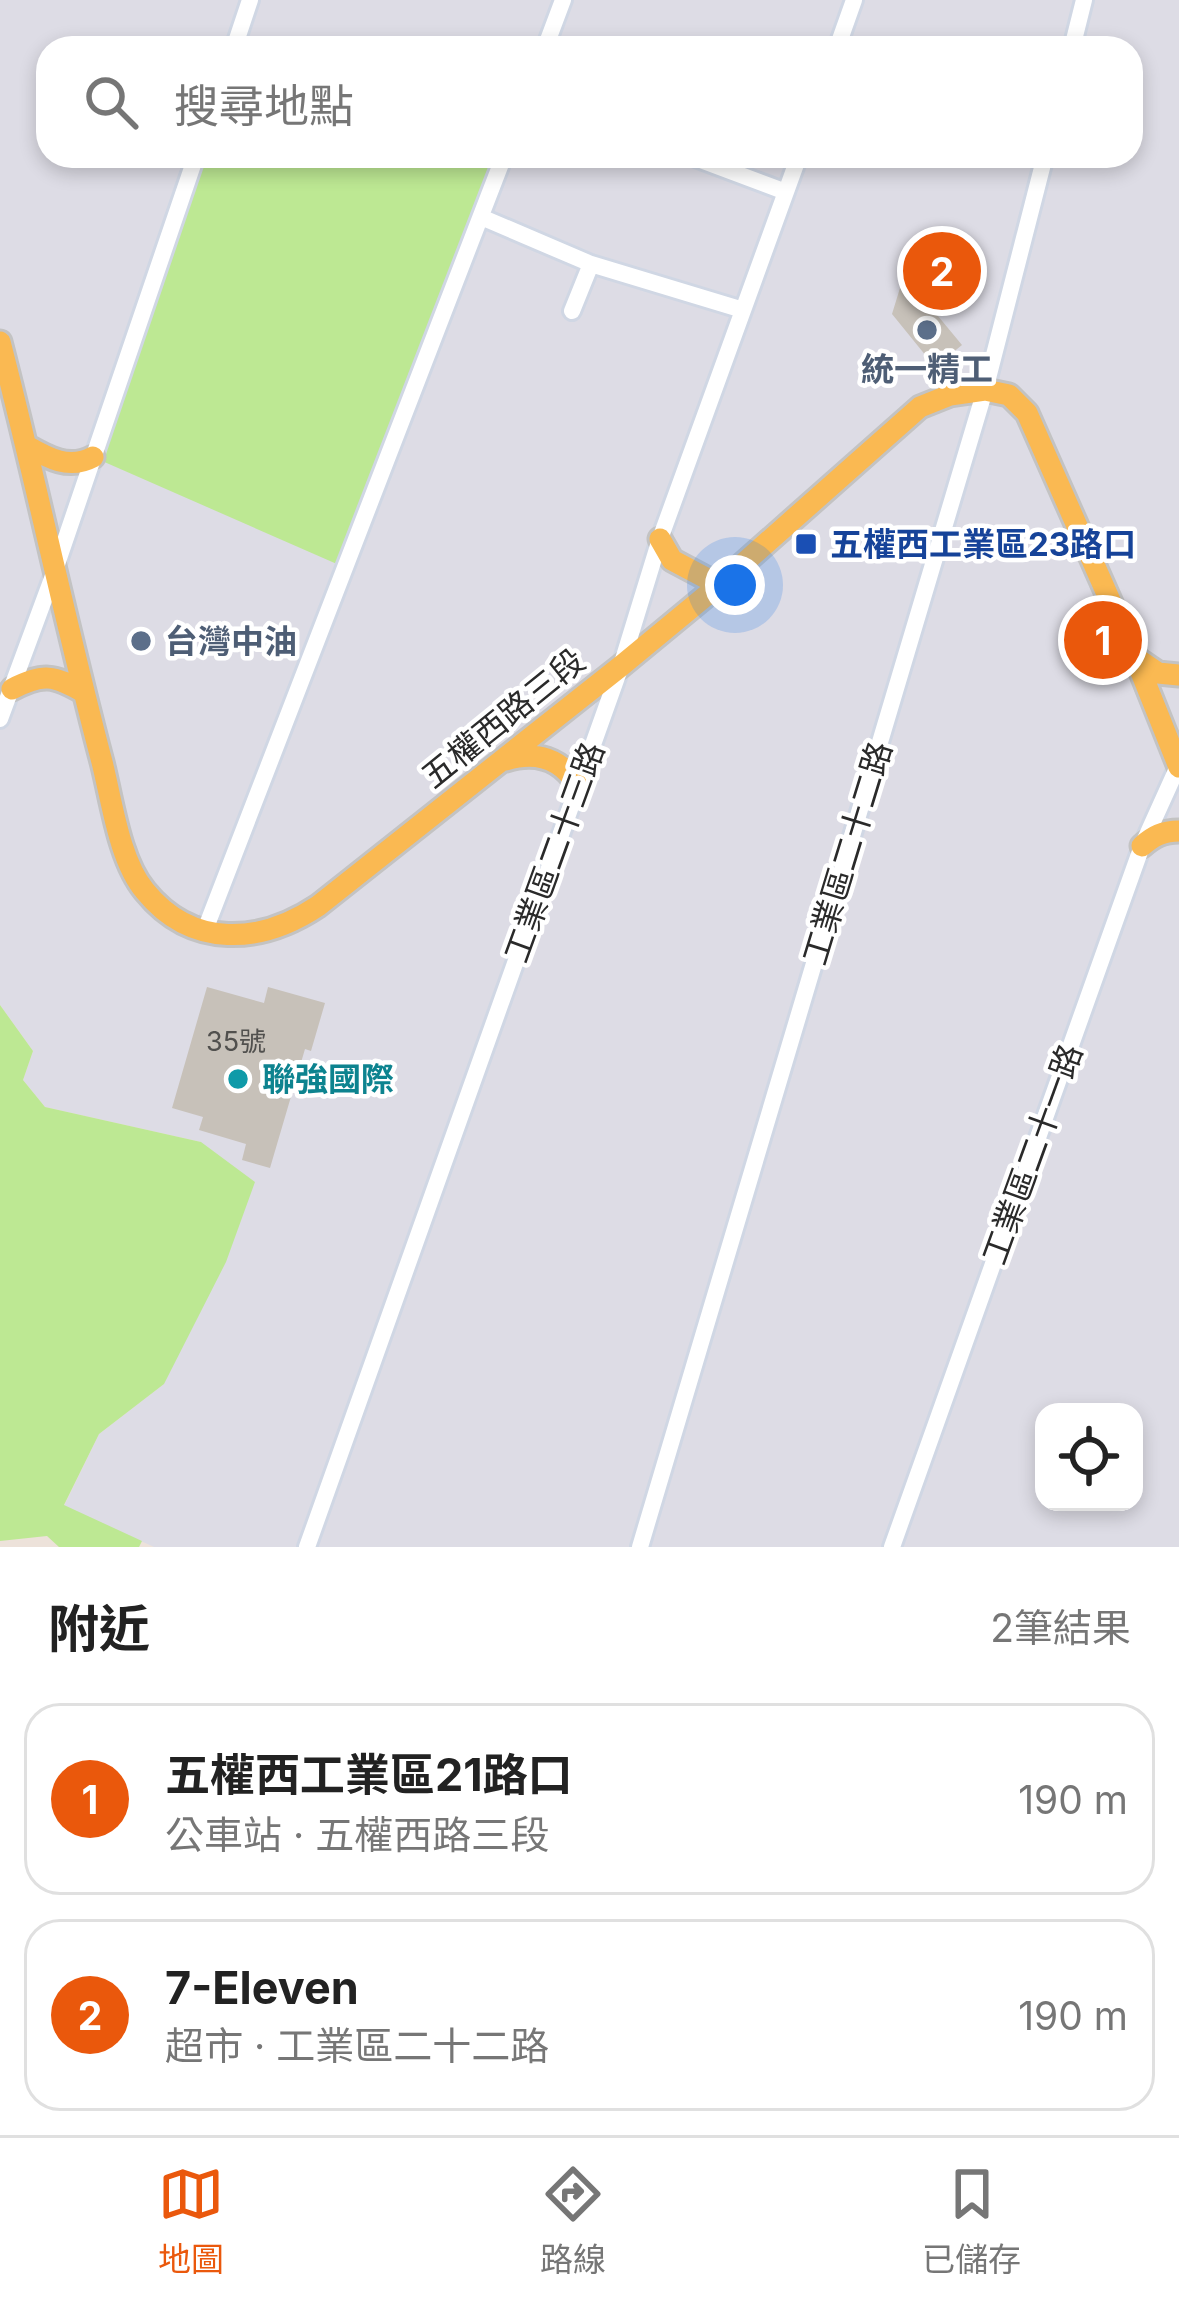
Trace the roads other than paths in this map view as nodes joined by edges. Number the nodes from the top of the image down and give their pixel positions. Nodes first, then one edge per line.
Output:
1 (250, 0) edge
2 (563, 0) edge
3 (854, 0) edge
4 (1084, 0) edge
5 (238, 36) edge
6 (549, 36) edge
7 (841, 36) edge
8 (1075, 36) edge
9 (192, 168) edge
10 (500, 168) edge
11 (722, 168) edge
12 (795, 168) edge
13 (1042, 168) edge
14 (786, 192) junction
15 (482, 217) junction
16 (590, 264) junction
17 (572, 310) dead end
18 (743, 310) junction
19 (0, 342) edge
20 (985, 390) junction
21 (27, 446) junction
22 (93, 457) junction
23 (659, 539) junction
24 (54, 574) junction
25 (719, 585) junction
26 (1135, 657) junction
27 (621, 667) junction
28 (1179, 675) edge
29 (12, 689) junction
30 (83, 692) junction
31 (0, 719) edge
32 (505, 760) junction
33 (1179, 766) edge
34 (578, 785) junction
35 (1179, 831) edge
36 (1142, 846) junction
37 (205, 930) junction
38 (308, 1547) edge
39 (640, 1547) edge
40 (892, 1547) edge

1 - 5 street
2 - 6 street
3 - 7 street
4 - 8 street
9 - 22 street
10 - 15 street
11 - 14 street
12 - 14 street, 工業區二十三路
13 - 20 street, 工業區二十二路
14 - 18 street, 工業區二十三路
15 - 16 street
15 - 37 street
16 - 17 street
16 - 18 street
18 - 23 street, 工業區二十三路
19 - 21 main road, 五權西路三段
20 - 25 main road, 五權西路三段
20 - 26 main road
20 - 39 street, 工業區二十二路
21 - 22 main road
21 - 24 main road, 五權西路三段
22 - 24 street
23 - 25 main road
23 - 27 street, 工業區二十三路
24 - 29 street
24 - 30 main road, 五權西路三段
25 - 27 main road, 五權西路三段
26 - 28 main road
26 - 33 main road
27 - 32 main road, 五權西路三段
27 - 34 street, 工業區二十三路
29 - 30 main road
29 - 31 street
30 - 37 main road, 五權西路三段
32 - 34 main road
32 - 37 main road, 五權西路三段
33 - 36 street, 工業區二十一路
34 - 38 street, 工業區二十三路
35 - 36 main road
36 - 40 street, 工業區二十一路

